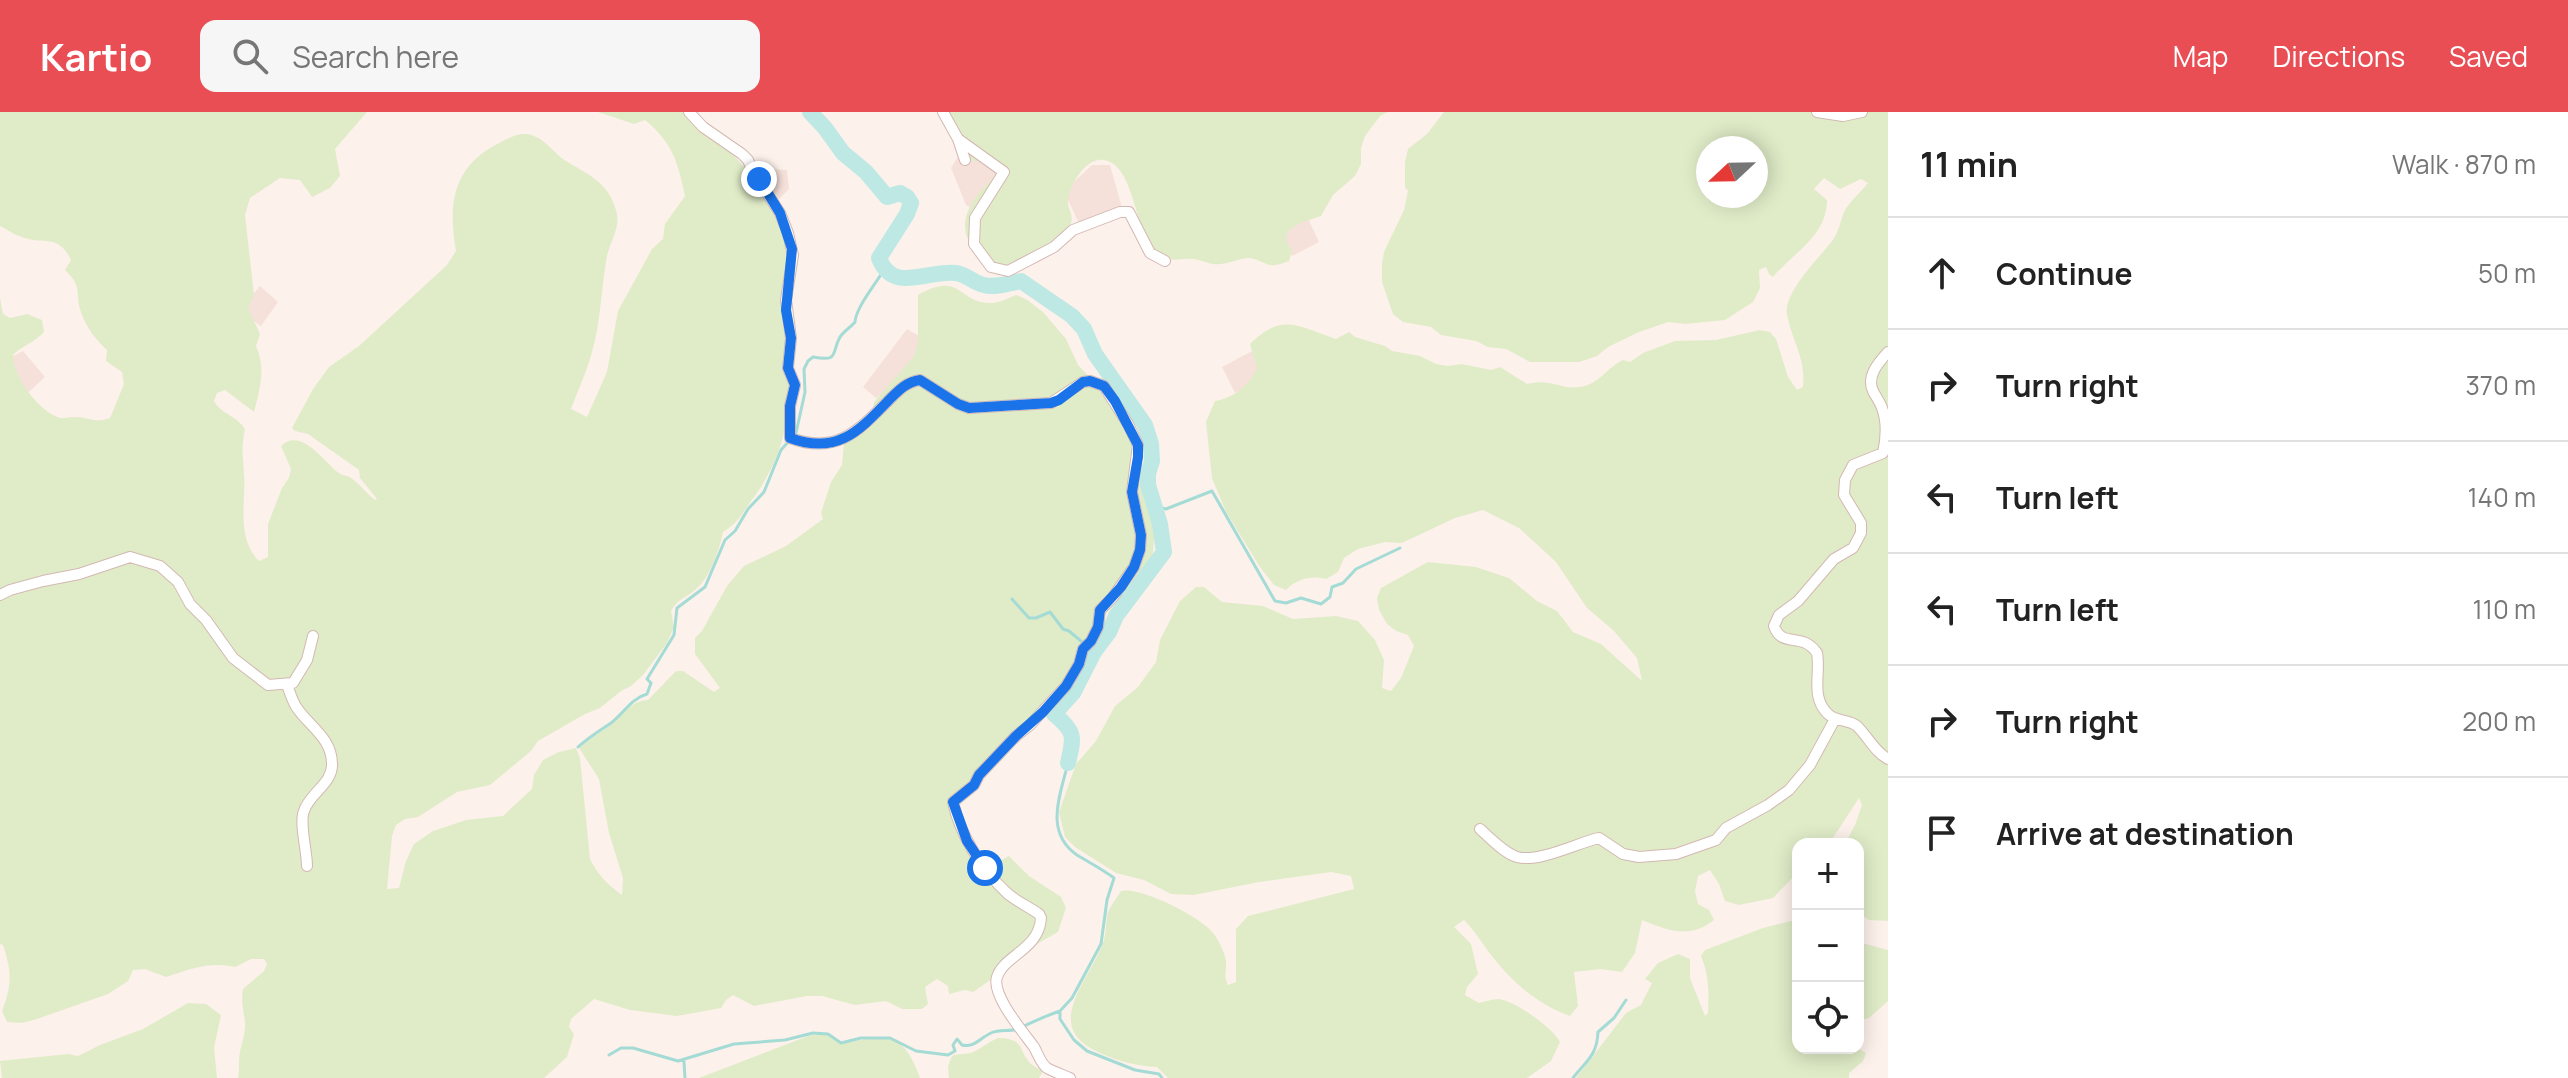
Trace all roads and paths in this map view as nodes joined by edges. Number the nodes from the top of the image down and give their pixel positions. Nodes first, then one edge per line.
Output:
1 (689, 112) edge
2 (943, 112) edge
3 (1817, 112) edge
4 (1862, 112) edge
5 (958, 139) junction
6 (965, 160) dead end
7 (1165, 261) dead end
8 (1888, 352) edge
9 (0, 595) edge
10 (313, 636) dead end
11 (287, 685) junction
12 (1835, 719) junction
13 (1888, 759) edge
14 (1480, 829) dead end
15 (307, 866) dead end
16 (1070, 1078) edge

1 - 16 street
2 - 5 street
3 - 4 street
5 - 6 street
5 - 7 street
8 - 12 street
9 - 11 street
10 - 11 street
11 - 15 street
12 - 13 street
12 - 14 street

